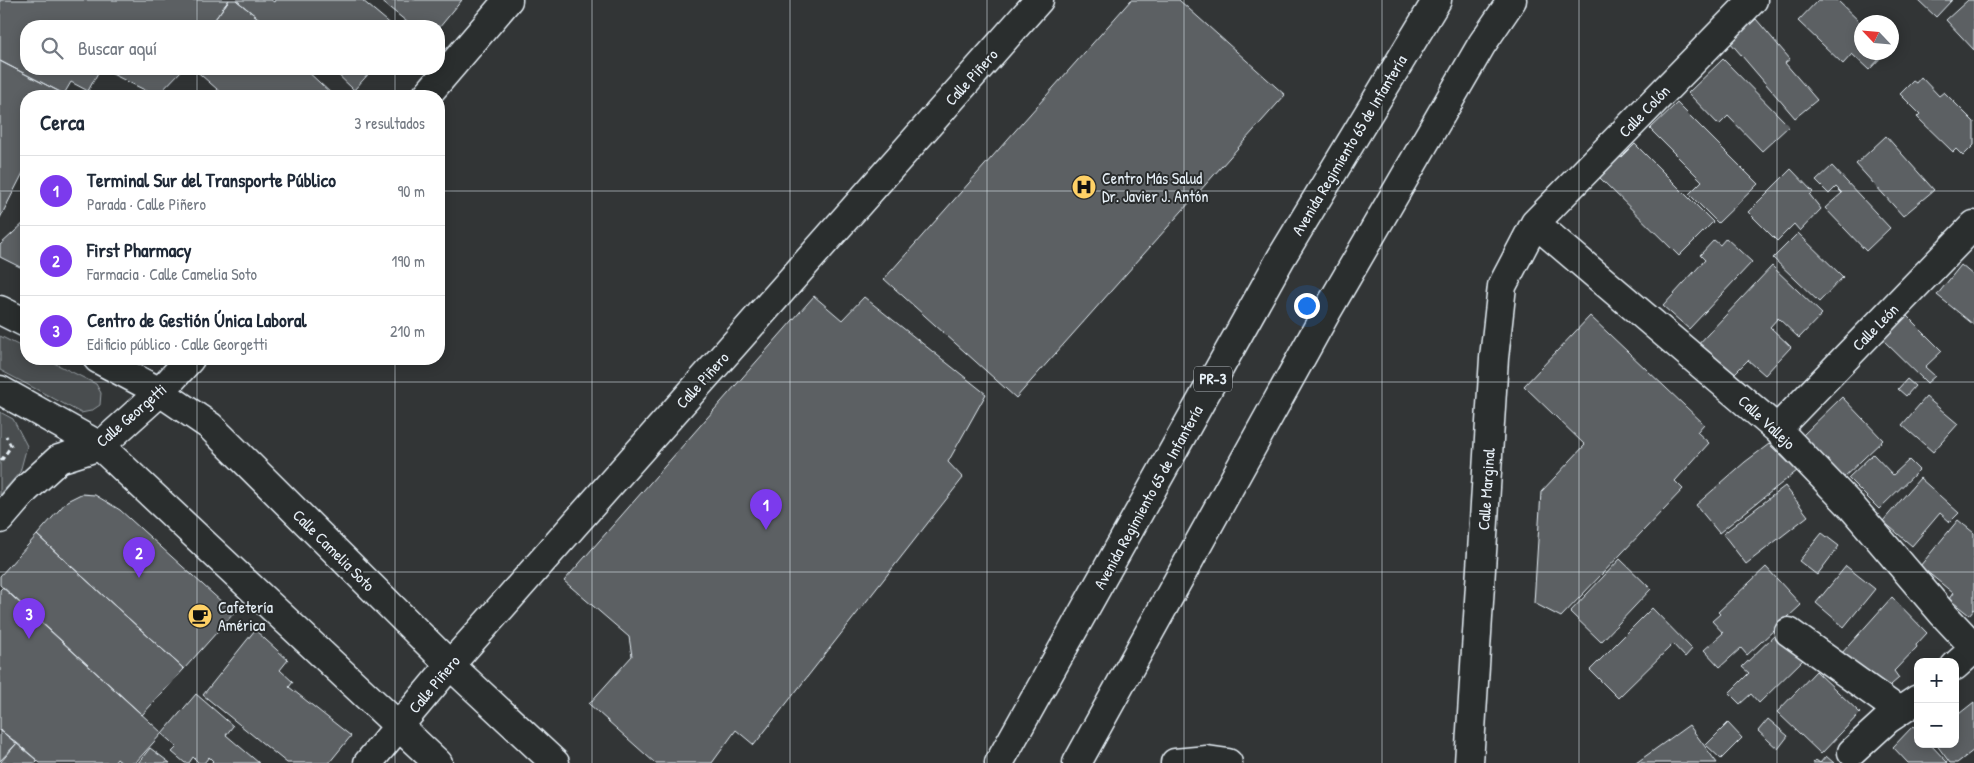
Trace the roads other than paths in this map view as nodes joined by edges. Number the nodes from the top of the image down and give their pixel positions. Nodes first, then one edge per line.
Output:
1 (508, 0) edge
2 (1040, 0) edge
3 (1437, 0) edge
4 (1512, 0) edge
5 (1753, 0) edge
6 (445, 74) edge
7 (444, 75) edge
8 (431, 90) edge
9 (1535, 223) junction
10 (1974, 225) edge
11 (0, 310) edge
12 (20, 320) edge
13 (109, 365) edge
14 (185, 365) edge
15 (0, 390) edge
16 (160, 392) junction
17 (1777, 429) junction
18 (100, 446) junction
19 (0, 519) edge
20 (1789, 632) dead end
21 (1974, 648) edge
22 (1959, 662) edge
23 (450, 665) junction
24 (1908, 705) edge
25 (400, 725) junction
26 (1852, 752) dead end
27 (368, 763) edge
28 (438, 763) edge
29 (556, 763) edge
30 (999, 763) edge
31 (1077, 763) edge
32 (1175, 763) edge
33 (1228, 763) edge
34 (1469, 763) edge

1 - 6 main road
2 - 23 main road, Calle Piñero
3 - 30 main road, Avenida Regimiento 65 de Infantería / PR-3
4 - 31 main road
5 - 9 main road, Calle Colón
7 - 8 main road
9 - 17 main road, Calle Vallejo
9 - 34 main road, Calle Marginal
10 - 17 main road, Calle León
11 - 12 main road
13 - 16 main road, Calle Camelia Soto
14 - 16 main road, Calle Georgetti
15 - 18 main road
16 - 18 main road, Calle Georgetti
16 - 23 main road, Calle Camelia Soto
17 - 21 main road, Calle Vallejo
18 - 19 main road, Calle Georgetti
18 - 25 main road
20 - 24 main road
21 - 22 main road
23 - 25 main road, Calle Piñero
23 - 29 main road, Calle Camelia Soto
24 - 26 main road
25 - 27 main road, Calle Piñero
25 - 28 main road
32 - 33 main road

